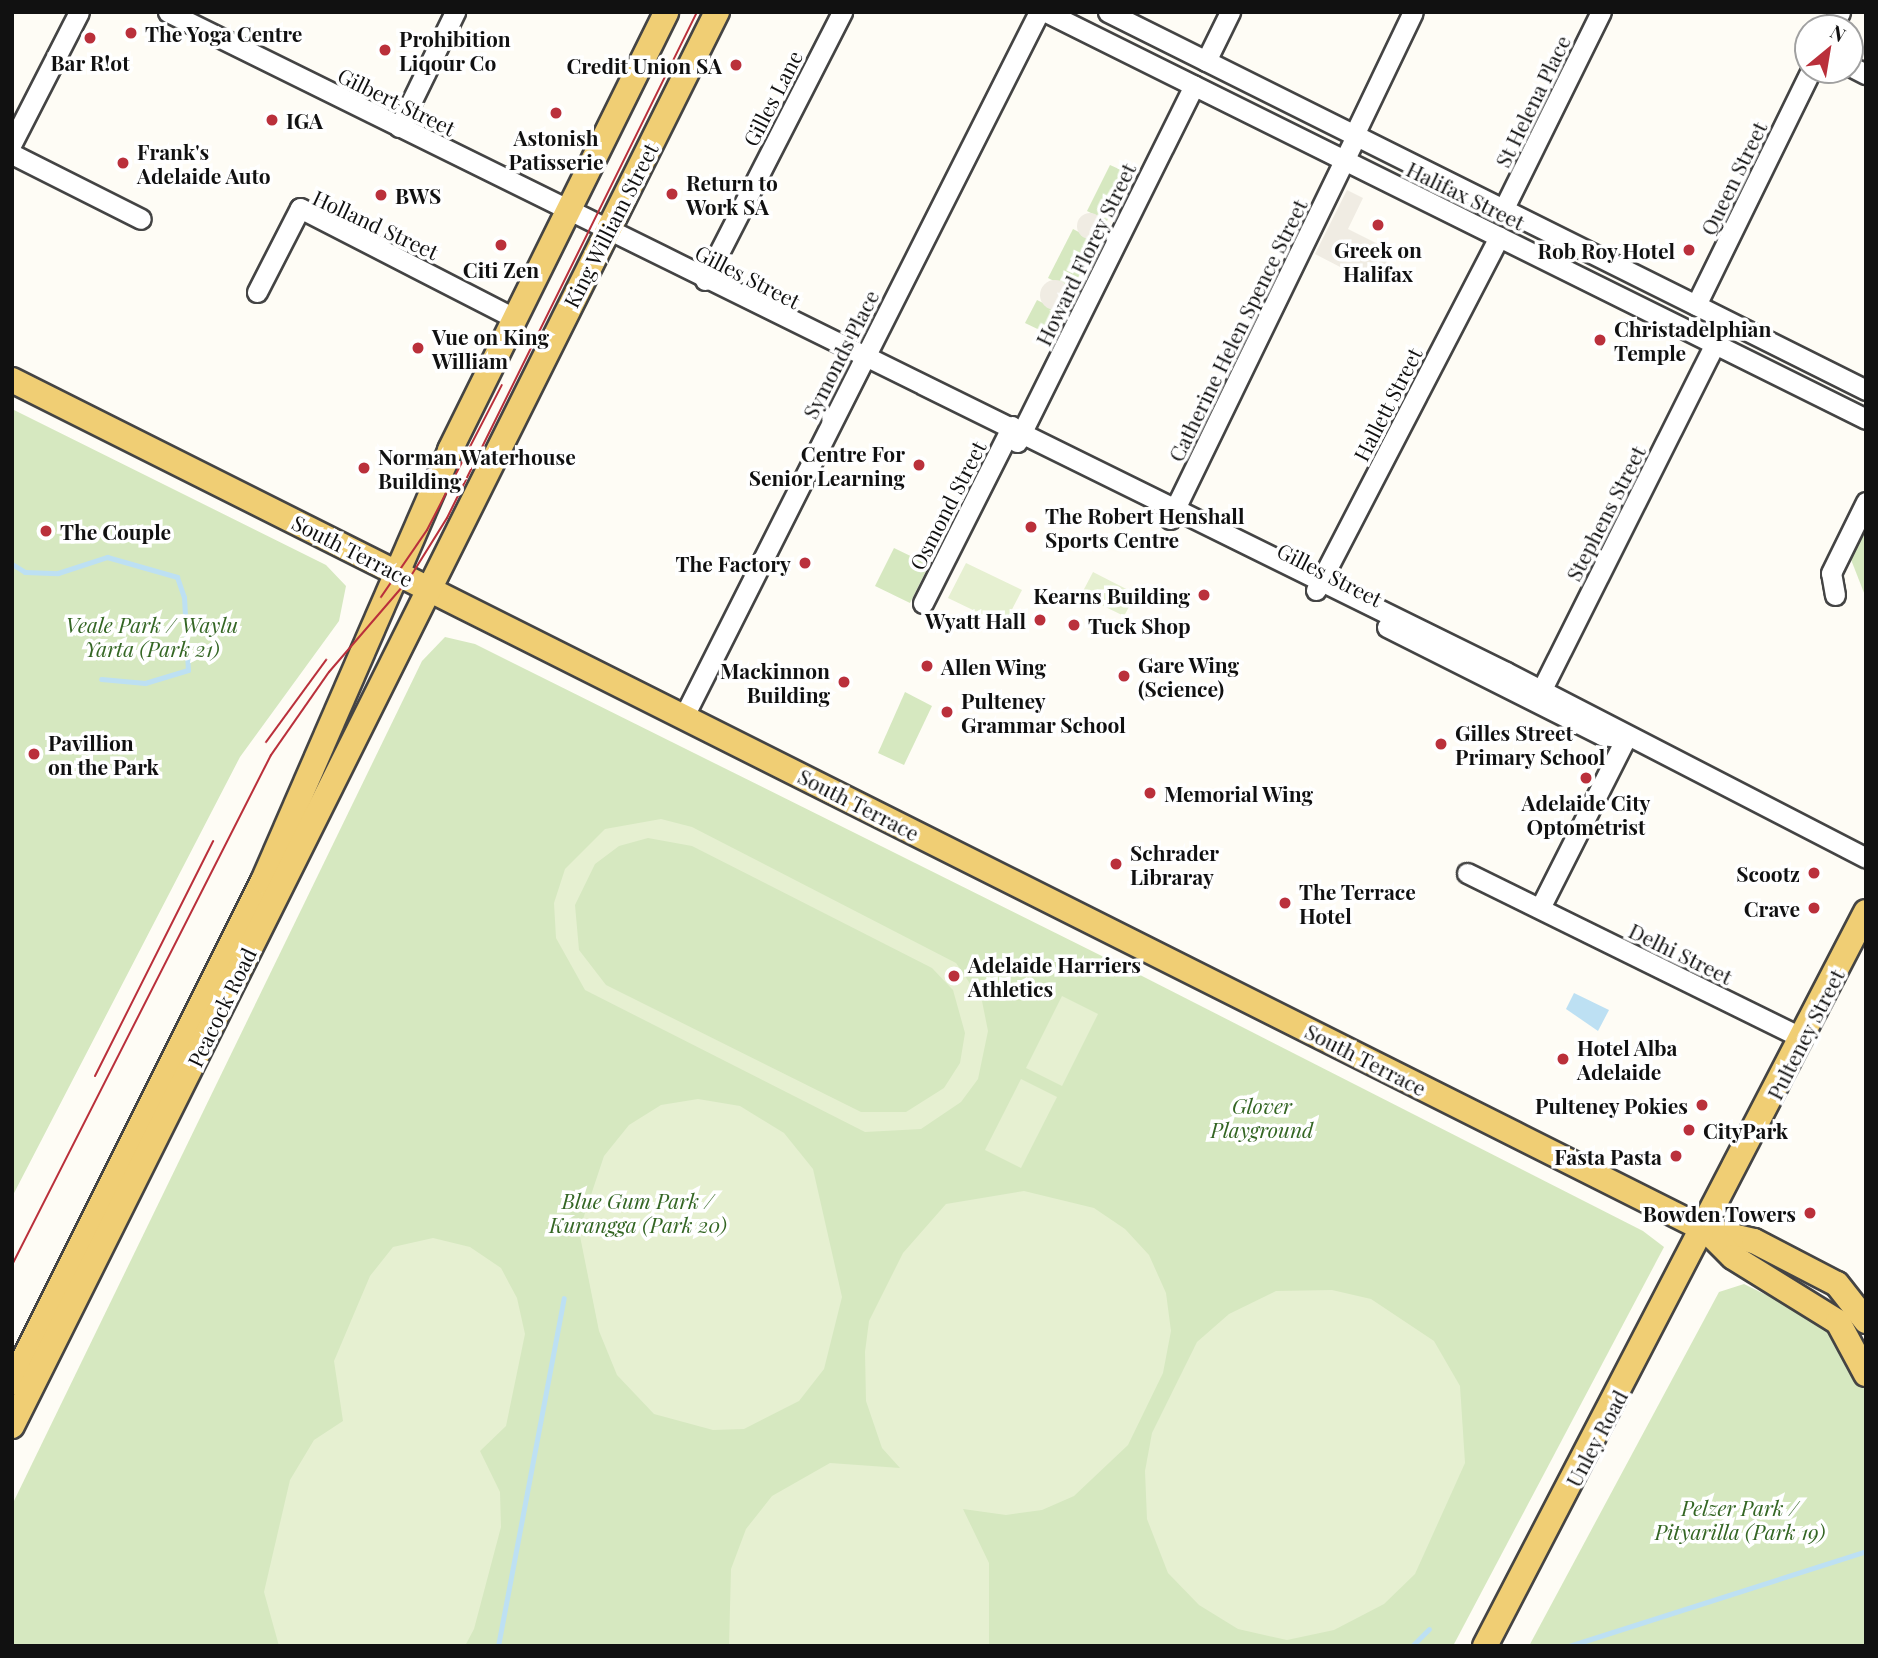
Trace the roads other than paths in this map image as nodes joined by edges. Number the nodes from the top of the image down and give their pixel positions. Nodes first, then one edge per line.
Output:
1 (79, 12) edge
2 (168, 12) edge
3 (456, 12) edge
4 (666, 12) edge
5 (717, 12) edge
6 (842, 12) edge
7 (1039, 12) edge
8 (1046, 12) edge
9 (1108, 12) edge
10 (1230, 12) edge
11 (1413, 12) edge
12 (1601, 12) edge
13 (1206, 61) junction
14 (1804, 84) edge
15 (1194, 85) junction
16 (399, 127) junction
17 (1355, 136) junction
18 (12, 143) edge
19 (12, 154) edge
20 (1344, 161) junction
21 (1503, 210) junction
22 (569, 211) junction
23 (141, 219) dead end
24 (606, 230) junction
25 (1500, 237) junction
26 (705, 280) junction
27 (257, 292) dead end
28 (1696, 305) junction
29 (514, 318) junction
30 (1727, 321) junction
31 (1715, 344) junction
32 (867, 360) junction
33 (12, 380) edge
34 (1866, 390) edge
35 (1866, 419) edge
36 (1014, 434) junction
37 (1866, 502) edge
38 (1173, 513) junction
39 (398, 573) junction
40 (1318, 586) junction
41 (428, 588) junction
42 (1835, 595) dead end
43 (923, 603) dead end
44 (1539, 696) junction
45 (684, 716) junction
46 (1626, 738) junction
47 (1866, 858) edge
48 (1467, 873) dead end
49 (1540, 908) junction
50 (1866, 912) edge
51 (1802, 1038) junction
52 (175, 1078) junction
53 (1706, 1230) junction
54 (1837, 1284) junction
55 (1866, 1299) edge
56 (1866, 1321) edge
57 (1865, 1368) edge
58 (12, 1383) edge
59 (12, 1426) edge
60 (1485, 1646) edge

1 - 18 street
2 - 16 street, Gilbert Street
3 - 16 street
4 - 22 main road, King William Street
5 - 24 main road, King William Street
6 - 26 street, Gilles Lane
7 - 32 street, Symonds Place
8 - 15 street, Halifax Street
9 - 13 street, Halifax Street
10 - 13 street
11 - 17 street, Catherine Helen Spence Street
12 - 21 street, St Helena Place
13 - 17 street, Halifax Street
14 - 28 street, Queen Street
15 - 20 street, Halifax Street
15 - 36 street, Howard Florey Street
16 - 22 street, Gilbert Street
17 - 20 street, Catherine Helen Spence Street
17 - 21 street, Halifax Street
19 - 23 street
20 - 25 street, Halifax Street
20 - 38 street, Catherine Helen Spence Street
21 - 28 street, Halifax Street
22 - 24 street, Gilbert Street
22 - 29 main road, King William Street
24 - 26 street, Gilles Street
24 - 41 main road, King William Street
25 - 31 street, Halifax Street
25 - 40 street, Hallett Street
26 - 32 street, Gilles Street
27 - 29 street, Holland Street
28 - 30 street, Halifax Street
29 - 39 main road, King William Street
30 - 31 street, Stephens Street
30 - 34 street, Halifax Street
31 - 35 street, Halifax Street
31 - 44 street, Stephens Street
32 - 36 street, Gilles Street
32 - 45 street, Symonds Place
33 - 39 main road, South Terrace
36 - 38 street, Gilles Street
36 - 43 street, Osmond Street
37 - 42 street
38 - 40 street, Gilles Street
39 - 41 main road, South Terrace
39 - 52 main road, Peacock Road
40 - 44 street, Gilles Street
41 - 45 main road, South Terrace
41 - 52 main road, Peacock Road
44 - 46 street, Gilles Street
45 - 53 main road, South Terrace
46 - 47 street, Gilles Street
46 - 49 street
48 - 49 street, Delhi Street
49 - 51 street, Delhi Street
50 - 51 main road, Pulteney Street
51 - 53 main road, Pulteney Street
52 - 58 main road, Peacock Road
52 - 59 main road, Peacock Road
53 - 54 main road, South Terrace
53 - 57 main road, South Terrace
53 - 60 main road, Unley Road
54 - 55 street, South Terrace
54 - 56 main road

